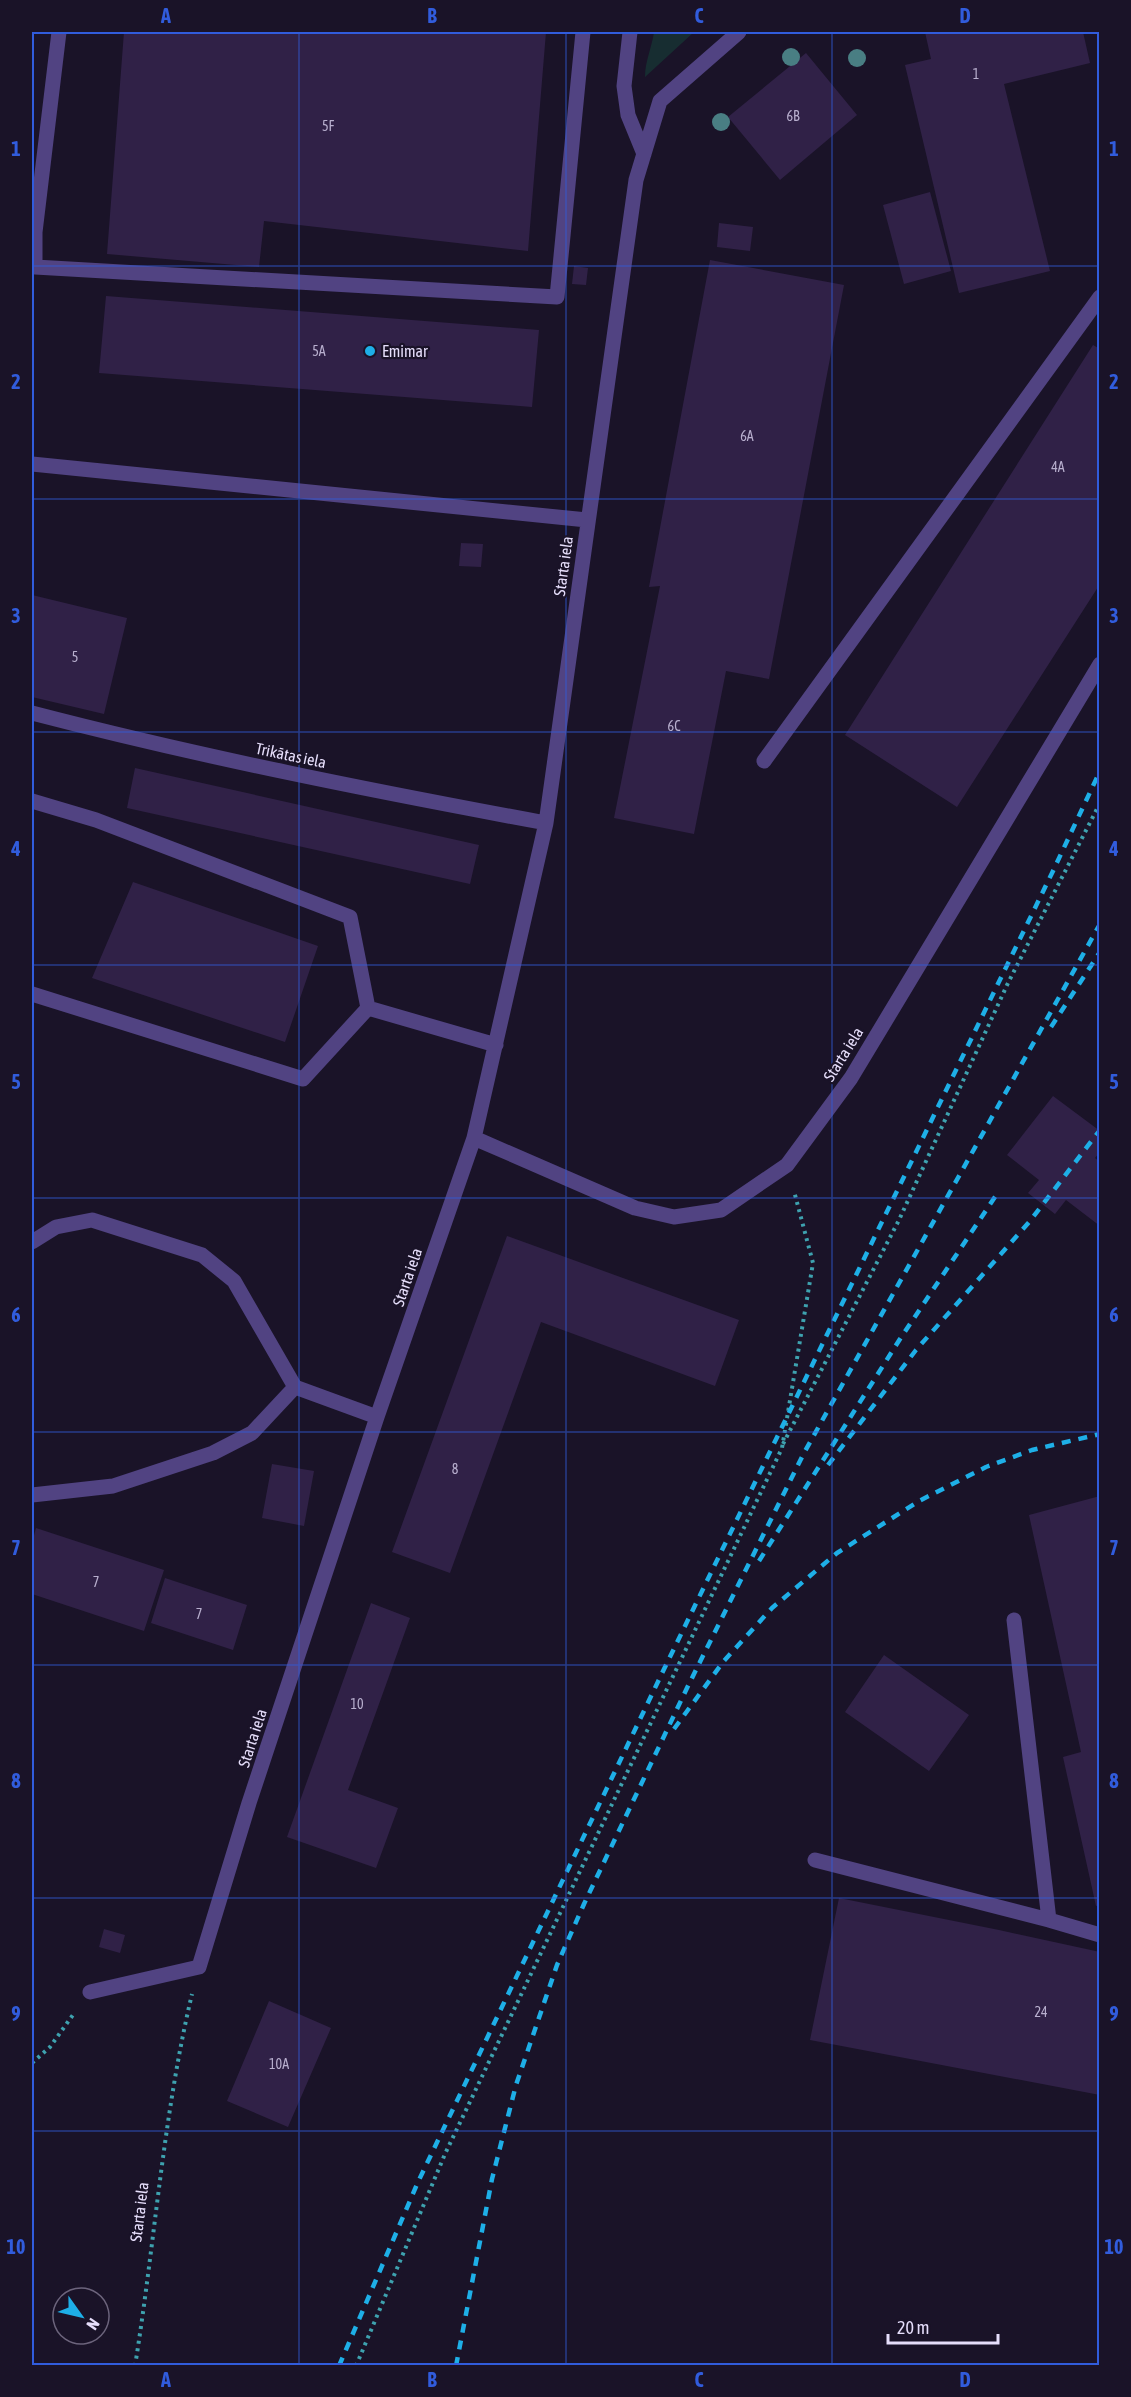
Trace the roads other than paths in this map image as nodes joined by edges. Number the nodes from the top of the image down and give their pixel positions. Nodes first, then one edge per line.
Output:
1 (59, 32) edge
2 (583, 32) edge
3 (630, 32) edge
4 (739, 32) edge
5 (644, 154) junction
6 (33, 231) edge
7 (33, 273) edge
8 (1100, 297) edge
9 (32, 464) edge
10 (587, 520) junction
11 (1100, 664) edge
12 (32, 713) edge
13 (764, 761) dead end
14 (32, 801) edge
15 (546, 823) junction
16 (32, 994) edge
17 (368, 1008) junction
18 (496, 1045) junction
19 (474, 1138) junction
20 (32, 1242) edge
21 (295, 1387) junction
22 (377, 1417) junction
23 (32, 1495) edge
24 (1014, 1620) dead end
25 (815, 1860) dead end
26 (1049, 1920) junction
27 (1100, 1935) edge
28 (90, 1992) road end

1 - 6 street
2 - 7 street
3 - 5 street
4 - 5 street, Starta iela
5 - 10 street, Starta iela
6 - 7 street
8 - 13 street
9 - 10 street
10 - 15 street, Starta iela
11 - 19 street, Starta iela
12 - 15 street, Trikātas iela
14 - 17 street
15 - 18 street, Starta iela
16 - 17 street
17 - 18 street
18 - 19 street, Starta iela
19 - 22 street, Starta iela
20 - 21 street
21 - 22 street
21 - 23 street
22 - 28 street, Starta iela
24 - 26 street
25 - 26 street
26 - 27 street

